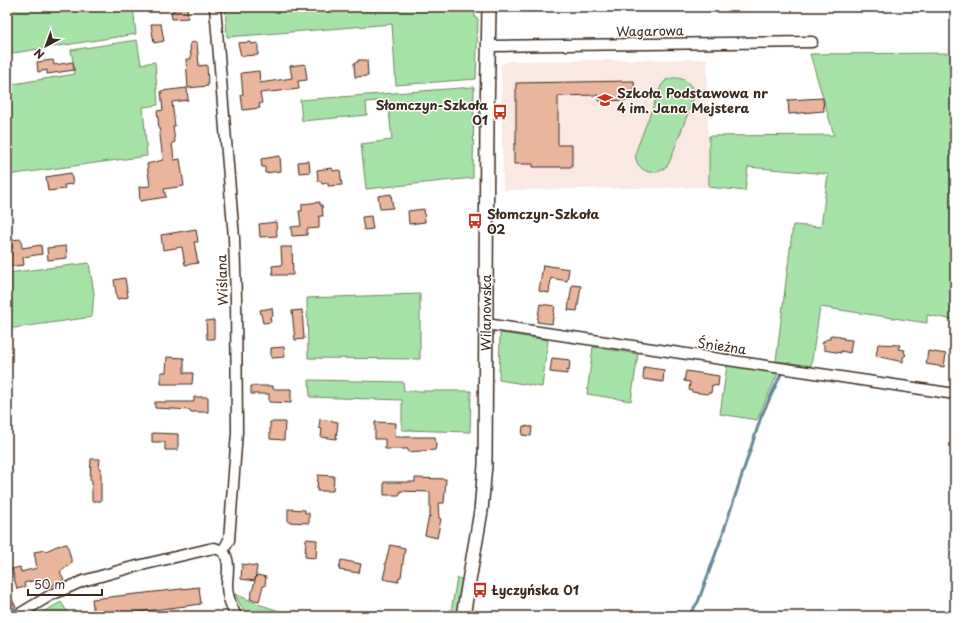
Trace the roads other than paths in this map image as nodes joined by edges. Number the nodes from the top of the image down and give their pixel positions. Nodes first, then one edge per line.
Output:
1 (216, 7) edge
2 (489, 7) edge
3 (812, 42) dead end
4 (489, 46) junction
5 (486, 324) junction
6 (955, 394) edge
7 (223, 551) junction
8 (16, 616) edge
9 (236, 616) edge
10 (463, 616) edge

1 - 7 street, Wiślana
2 - 4 main road, Wilanowska
3 - 4 street, Wagarowa
4 - 5 main road, Wilanowska
5 - 6 street, Śnieżna
5 - 10 main road, Wilanowska
7 - 8 street
7 - 9 street

